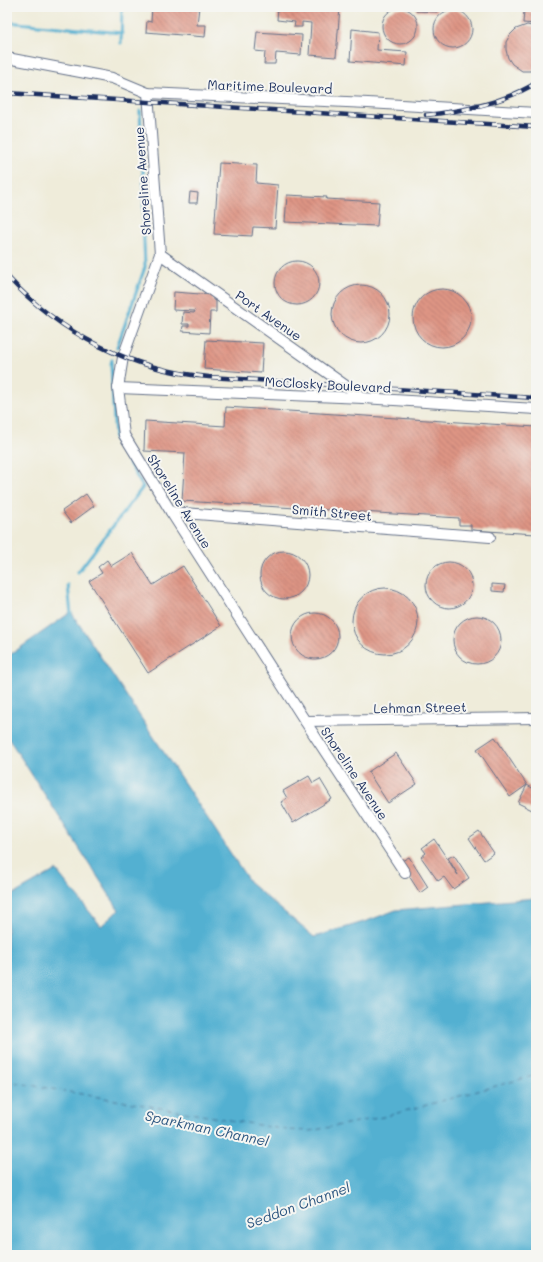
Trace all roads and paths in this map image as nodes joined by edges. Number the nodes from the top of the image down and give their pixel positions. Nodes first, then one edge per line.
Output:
1 (7, 58) edge
2 (148, 93) junction
3 (536, 114) edge
4 (160, 254) junction
5 (118, 388) junction
6 (363, 398) junction
7 (536, 409) edge
8 (172, 512) junction
9 (490, 537) dead end
10 (536, 718) edge
11 (304, 721) junction
12 (405, 873) dead end

1 - 2 street, Maritime Boulevard
2 - 3 street, Maritime Boulevard
2 - 4 street, Shoreline Avenue
4 - 5 street, Shoreline Avenue
4 - 6 street, Port Avenue
5 - 6 street, McClosky Boulevard
5 - 8 street, Shoreline Avenue
6 - 7 street, McClosky Boulevard
8 - 9 street, Smith Street
8 - 11 street, Shoreline Avenue
10 - 11 street, Lehman Street
11 - 12 street, Shoreline Avenue

